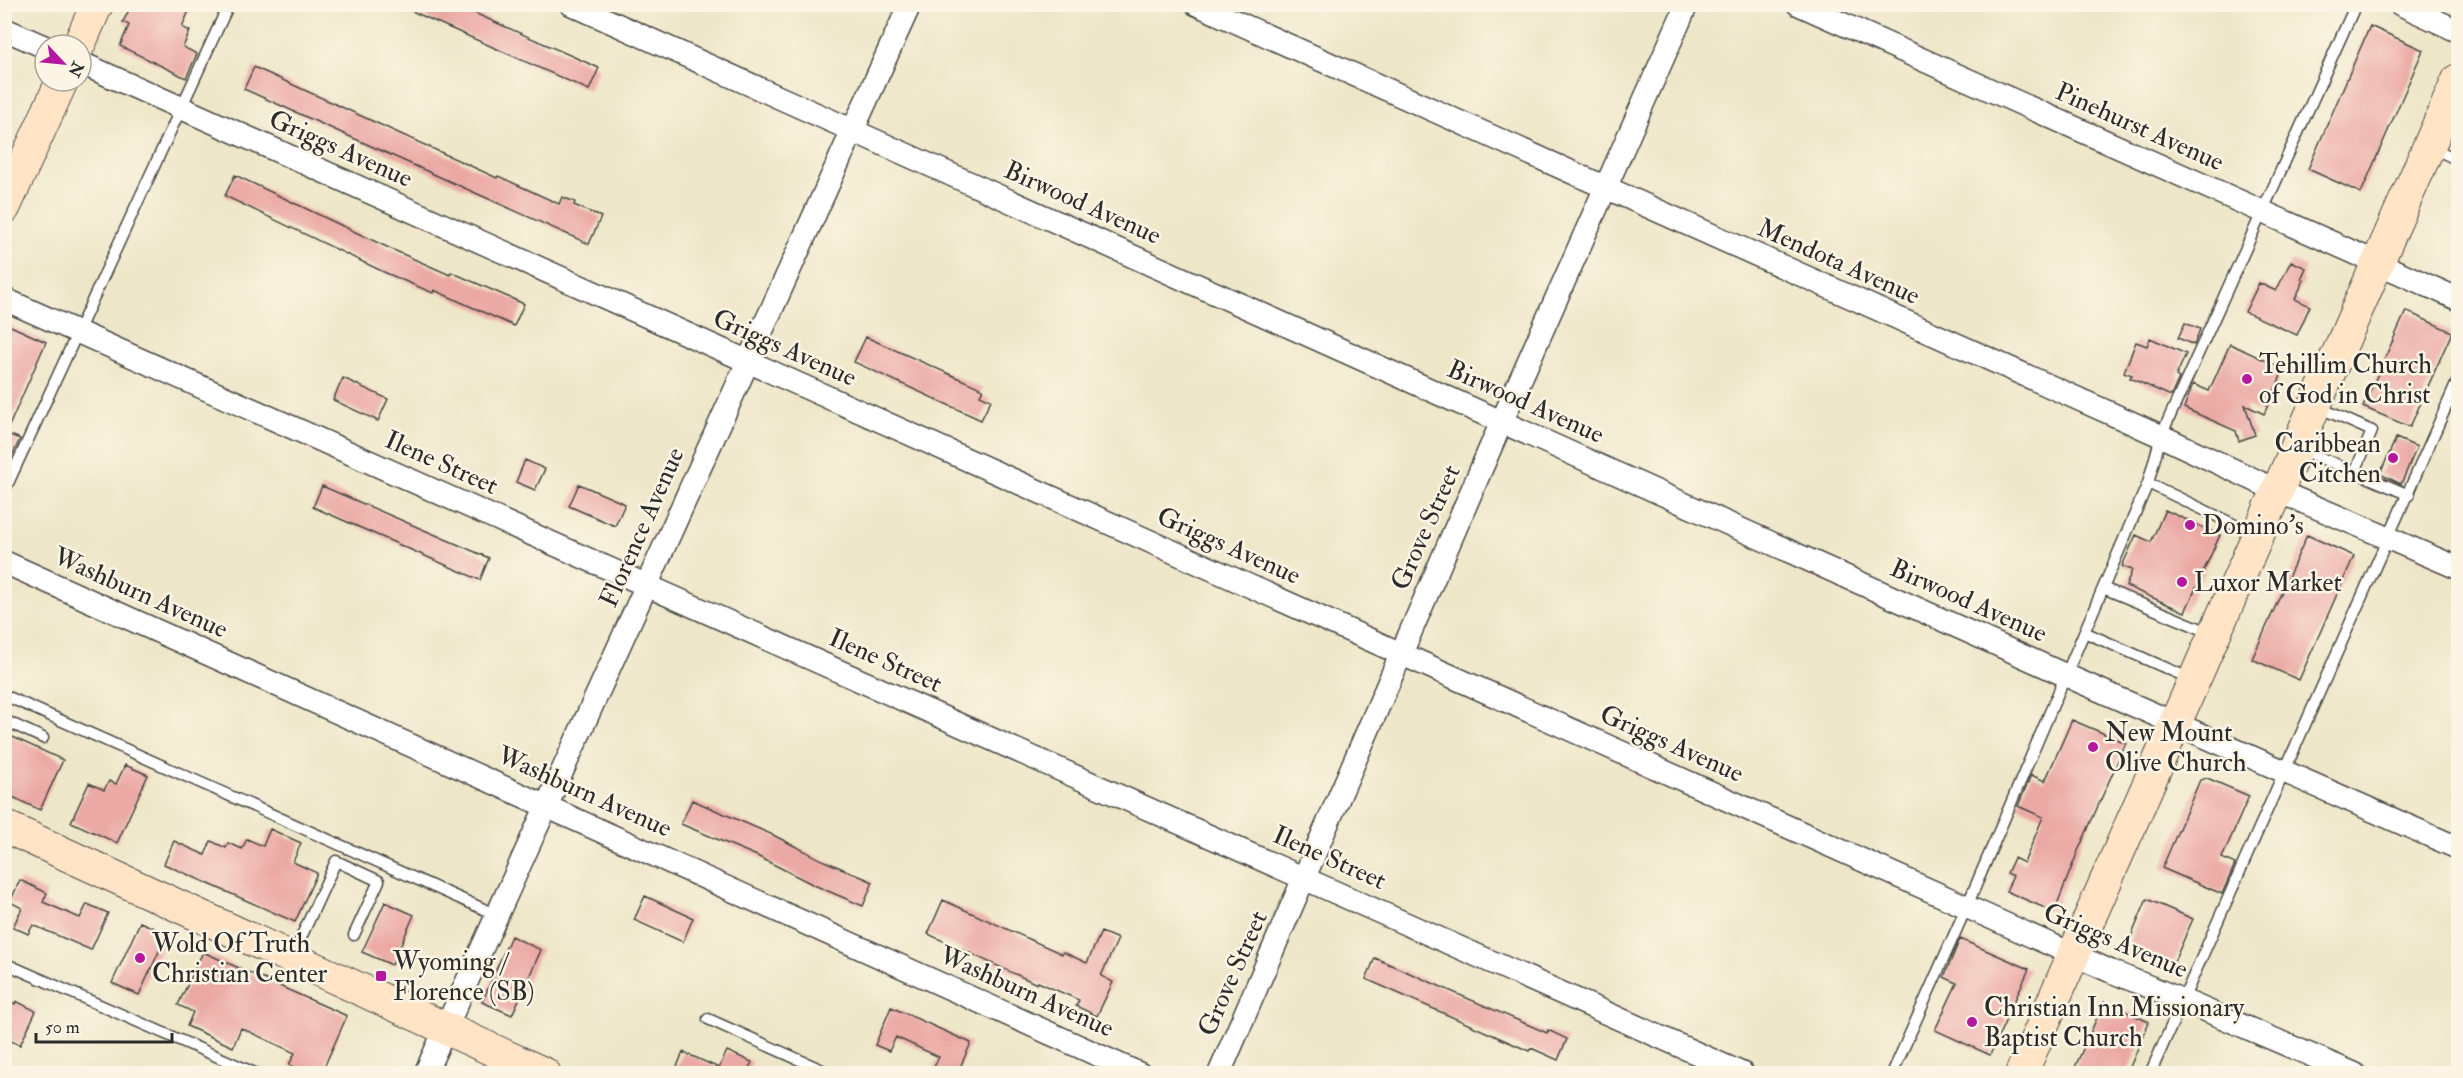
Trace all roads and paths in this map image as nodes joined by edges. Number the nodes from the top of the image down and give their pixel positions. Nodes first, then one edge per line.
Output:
1 (97, 4) edge
2 (229, 4) edge
3 (571, 4) edge
4 (909, 4) edge
5 (1196, 4) edge
6 (1687, 4) edge
7 (1798, 4) edge
8 (2356, 4) edge
9 (2400, 4) edge
10 (4, 29) edge
11 (2458, 31) edge
12 (84, 33) edge
13 (33, 42) edge
14 (93, 68) edge
15 (2458, 80) edge
16 (57, 93) edge
17 (182, 108) junction
18 (852, 130) junction
19 (2429, 146) junction
20 (2458, 160) edge
21 (1606, 187) junction
22 (4, 208) edge
23 (2262, 211) junction
24 (2378, 263) junction
25 (4, 298) edge
26 (2458, 299) edge
27 (79, 332) junction
28 (747, 361) junction
29 (2458, 380) edge
30 (2315, 406) junction
31 (1502, 421) junction
32 (2161, 436) junction
33 (2296, 448) junction
34 (2355, 472) junction
35 (2148, 483) junction
36 (4, 492) edge
37 (2278, 492) junction
38 (2409, 495) junction
39 (2258, 536) junction
40 (2390, 538) junction
41 (4, 562) edge
42 (2458, 568) edge
43 (647, 585) junction
44 (2103, 588) junction
45 (2084, 632) junction
46 (2214, 634) junction
47 (1401, 653) junction
48 (2065, 675) junction
49 (2194, 680) junction
50 (4, 695) edge
51 (4, 720) edge
52 (2175, 724) junction
53 (43, 738) dead end
54 (2283, 771) junction
55 (547, 805) junction
56 (4, 826) edge
57 (2458, 848) edge
58 (1305, 877) junction
59 (1967, 906) junction
60 (497, 915) junction
61 (354, 935) dead end
62 (2074, 954) junction
63 (292, 958) junction
64 (4, 963) edge
65 (2182, 1000) junction
66 (708, 1019) dead end
67 (446, 1029) junction
68 (257, 1074) edge
69 (425, 1074) edge
70 (544, 1074) edge
71 (831, 1074) edge
72 (1140, 1074) edge
73 (1219, 1074) edge
74 (1743, 1074) edge
75 (1892, 1074) edge
76 (2021, 1074) edge
77 (2150, 1074) edge
78 (2355, 1074) edge

1 - 12 main road
2 - 17 lane
3 - 18 street, Birwood Avenue
4 - 18 street, Florence Avenue
5 - 21 street, Mendota Avenue
6 - 21 street, Grove Street
7 - 23 street, Pinehurst Avenue
8 - 23 lane
9 - 11 street
10 - 13 street
14 - 17 street, Griggs Avenue
15 - 19 main road
16 - 22 main road
17 - 27 lane
17 - 28 street, Griggs Avenue
18 - 28 street, Florence Avenue
18 - 31 street, Birwood Avenue
19 - 20 lane
19 - 24 main road
21 - 31 street, Grove Street
21 - 32 street, Mendota Avenue
23 - 24 street, Pinehurst Avenue
23 - 32 lane
24 - 26 street, Pinehurst Avenue
24 - 30 main road
25 - 27 street, Ilene Street
27 - 36 lane
27 - 43 street, Ilene Street
28 - 43 street, Florence Avenue
28 - 47 street, Griggs Avenue
29 - 38 lane
30 - 33 main road
30 - 34 lane
31 - 47 street, Grove Street
31 - 48 street, Birwood Avenue
32 - 35 lane
32 - 37 street, Mendota Avenue
33 - 34 lane
33 - 37 main road
34 - 38 lane
35 - 39 lane
35 - 44 lane
37 - 39 main road
37 - 40 street, Mendota Avenue
38 - 40 lane
39 - 46 main road
40 - 42 street, Mendota Avenue
40 - 54 lane
41 - 55 street, Washburn Avenue
43 - 55 street, Florence Avenue
43 - 58 street, Ilene Street
44 - 45 lane
44 - 46 lane
45 - 48 lane
45 - 49 lane
46 - 49 main road
47 - 58 street, Grove Street
47 - 59 street, Griggs Avenue
48 - 52 street, Birwood Avenue
48 - 59 lane
49 - 52 main road
50 - 60 lane
51 - 53 lane
52 - 54 street, Birwood Avenue
52 - 62 main road
54 - 57 street, Birwood Avenue
54 - 65 lane
55 - 60 street, Florence Avenue
55 - 72 street, Washburn Avenue
56 - 63 main road
58 - 73 street, Grove Street
58 - 74 street, Ilene Street
59 - 62 street, Griggs Avenue
59 - 75 lane
60 - 67 street, Florence Avenue
61 - 63 lane
62 - 65 street, Griggs Avenue
62 - 76 main road
63 - 67 main road
64 - 68 lane
65 - 77 lane
65 - 78 street, Griggs Avenue
66 - 71 lane
67 - 69 street, Florence Avenue
67 - 70 main road

